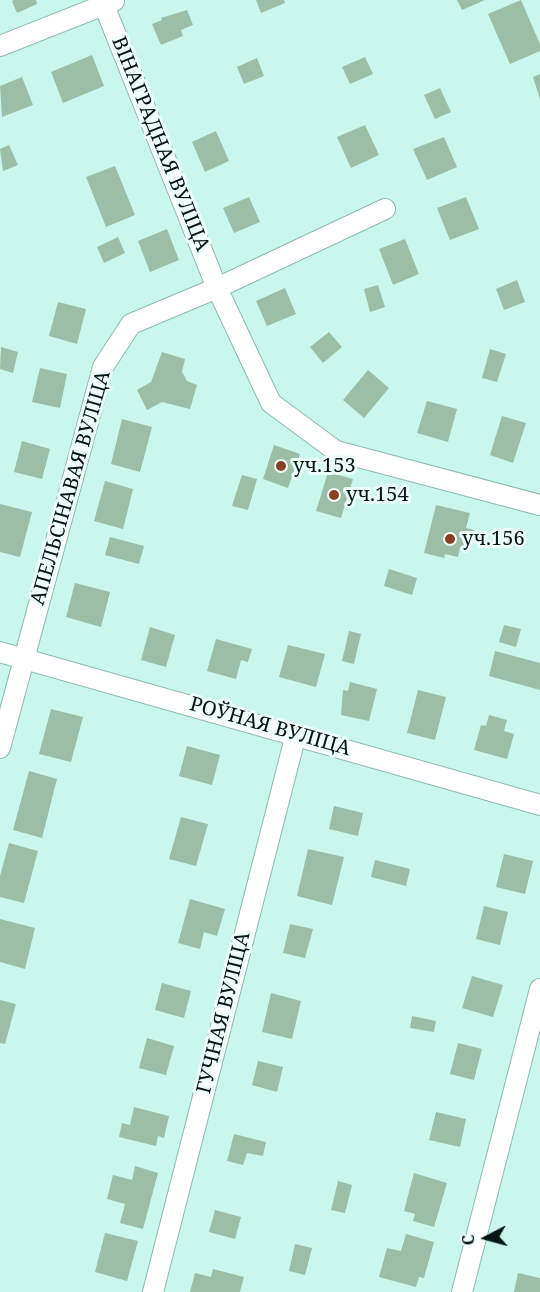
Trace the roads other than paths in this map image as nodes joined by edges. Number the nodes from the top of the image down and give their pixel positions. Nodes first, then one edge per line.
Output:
1 (107, 2) edge
2 (0, 46) edge
3 (385, 209) dead end
4 (218, 288) junction
5 (540, 505) edge
6 (0, 652) edge
7 (23, 658) junction
8 (296, 734) junction
9 (0, 748) edge
10 (540, 805) edge
11 (540, 989) edge
12 (153, 1292) edge
13 (462, 1292) edge

1 - 2 street
1 - 4 street, ВІНАГРАДНАЯ ВУЛІЦА
3 - 4 street
4 - 5 street, ВІНАГРАДНАЯ ВУЛІЦА
4 - 7 street, АПЕЛЬСІНАВАЯ ВУЛІЦА
6 - 7 street, РОЎНАЯ ВУЛІЦА
7 - 8 street, РОЎНАЯ ВУЛІЦА
7 - 9 street, АПЕЛЬСІНАВАЯ ВУЛІЦА
8 - 10 street, РОЎНАЯ ВУЛІЦА
8 - 12 street, ГУЧНАЯ ВУЛІЦА
11 - 13 street

